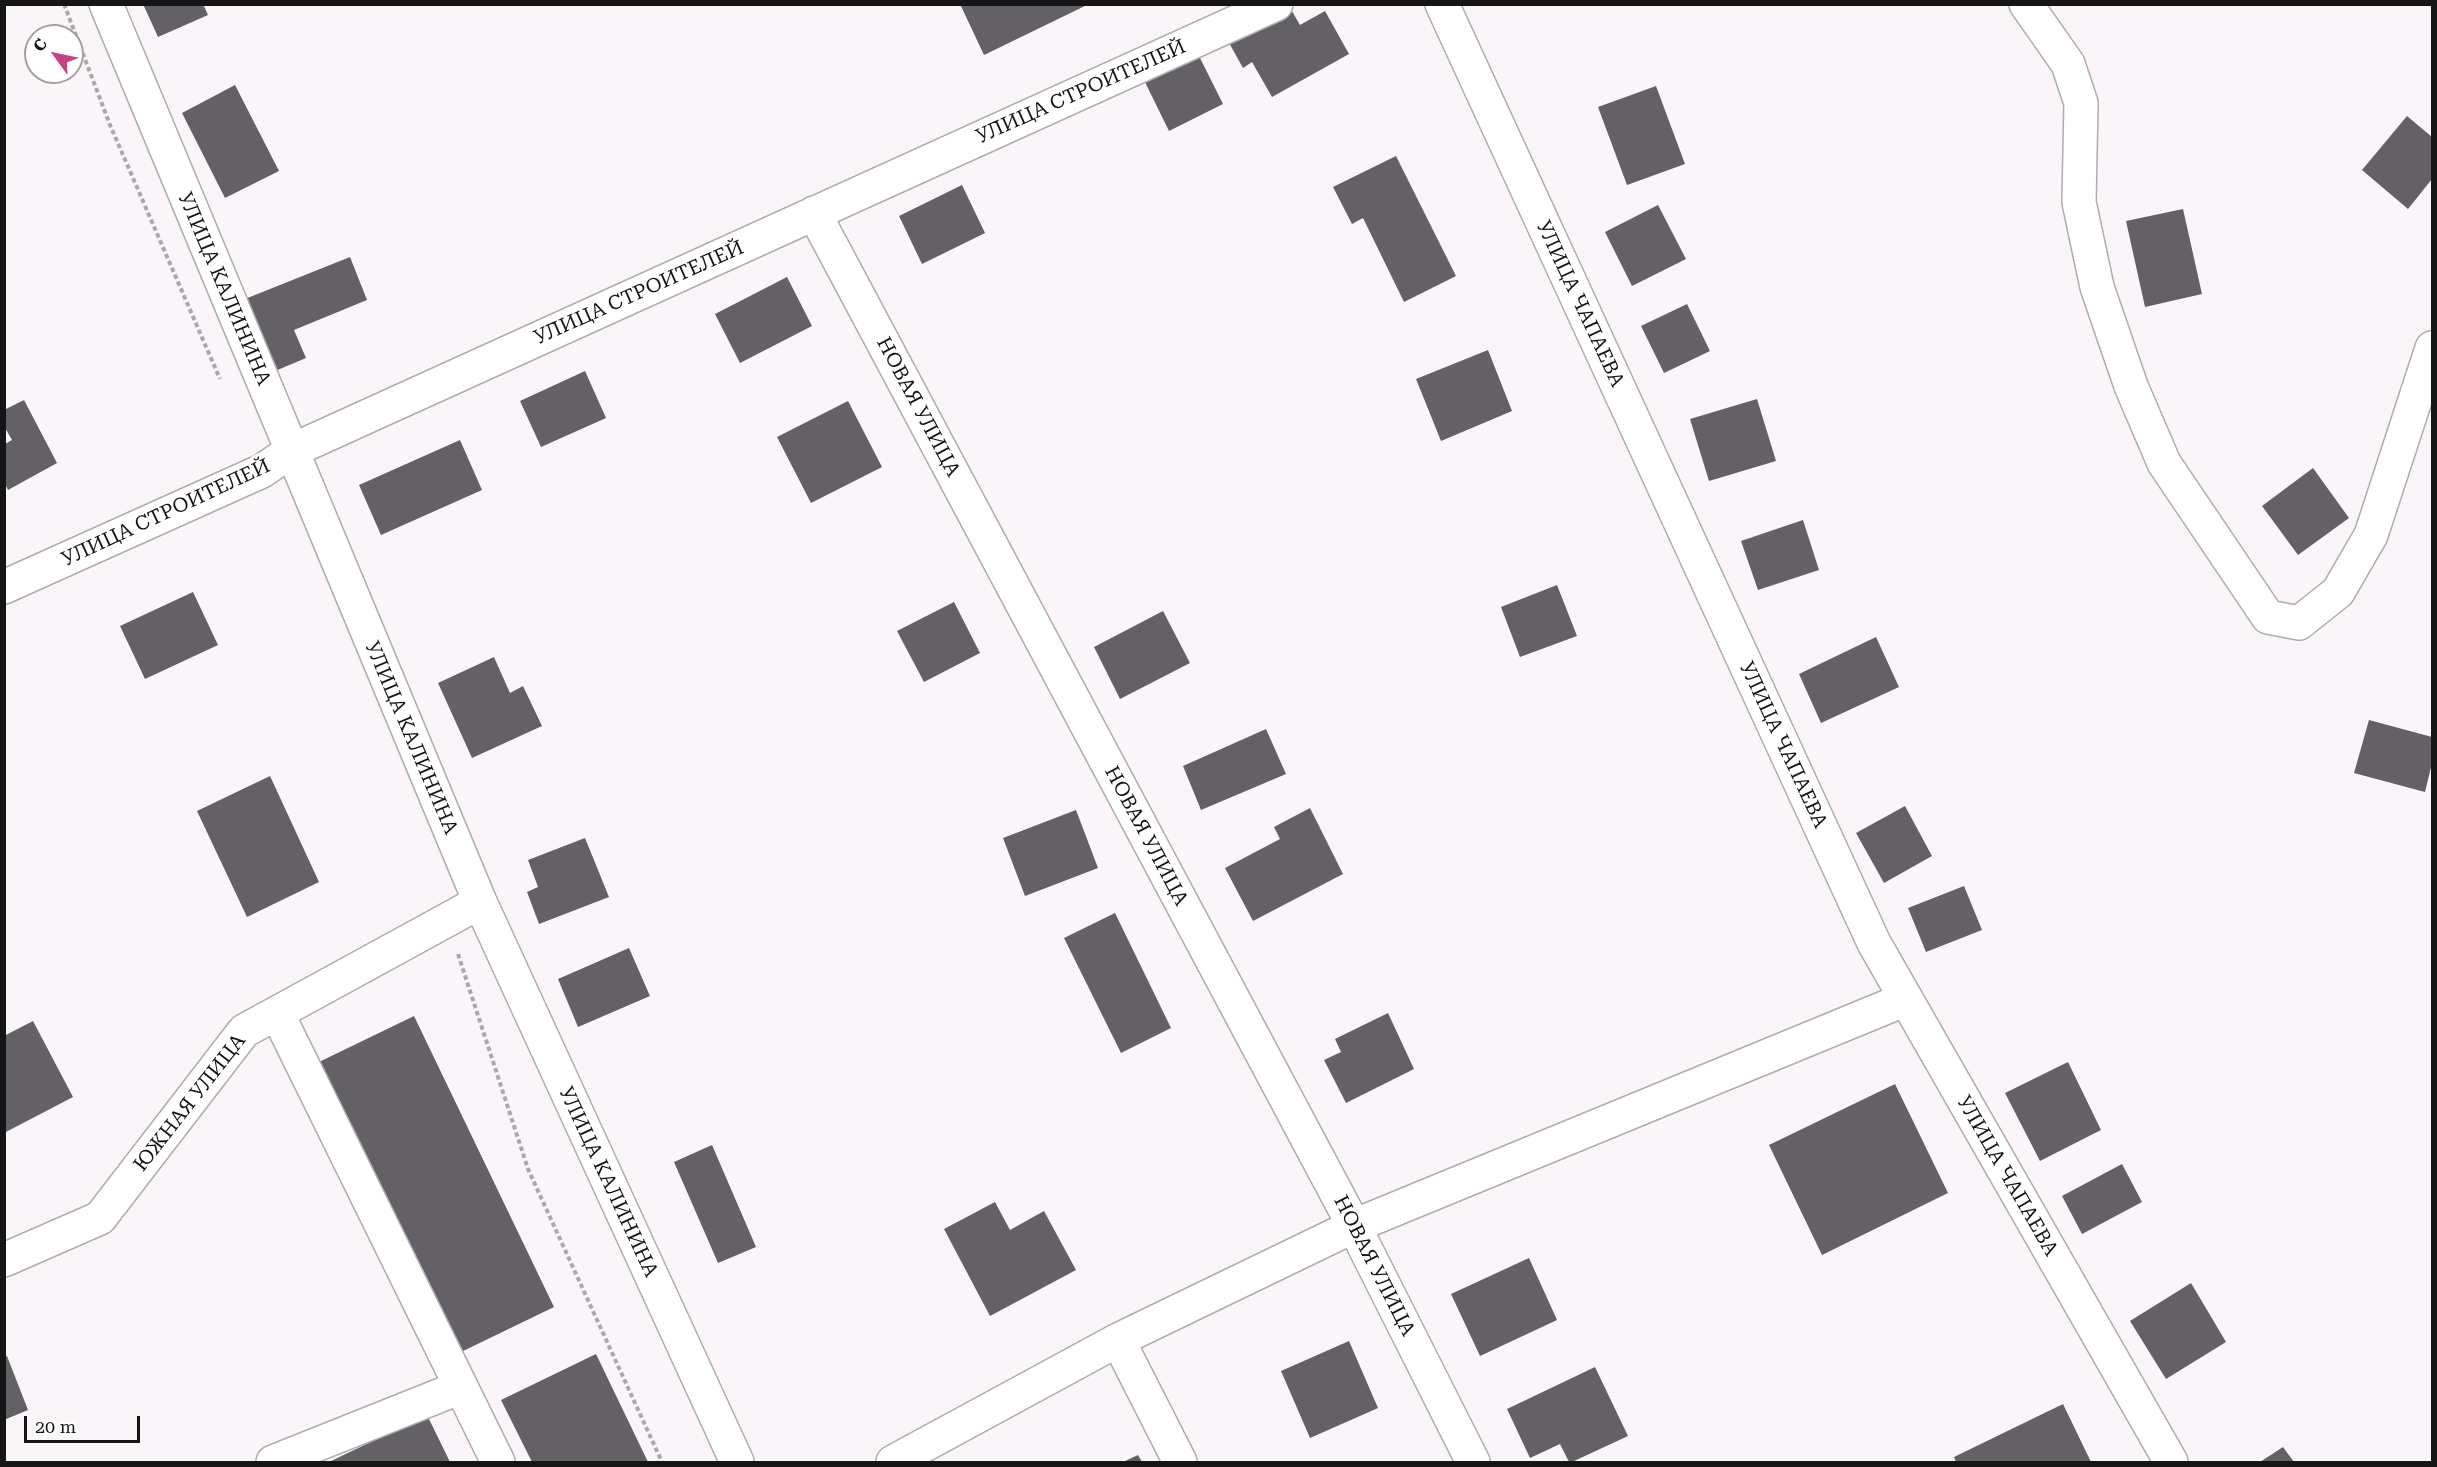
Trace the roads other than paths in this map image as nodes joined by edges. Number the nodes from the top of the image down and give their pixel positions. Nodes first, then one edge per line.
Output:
1 (106, 4) edge
2 (1276, 4) edge
3 (1442, 4) edge
4 (2026, 4) edge
5 (814, 213) junction
6 (2433, 348) edge
7 (291, 451) junction
8 (4, 587) edge
9 (480, 902) junction
10 (1906, 999) junction
11 (277, 1013) junction
12 (1354, 1226) junction
13 (4, 1260) edge
14 (1118, 1340) junction
15 (461, 1387) junction
16 (273, 1462) edge
17 (498, 1462) edge
18 (737, 1462) edge
19 (893, 1462) edge
20 (1180, 1462) edge
21 (1473, 1462) edge
22 (2171, 1462) edge

1 - 7 street, УЛИЦА КАЛИНИНА
2 - 5 street, УЛИЦА СТРОИТЕЛЕЙ
3 - 10 street, УЛИЦА ЧАПАЕВА
4 - 6 street
5 - 7 street, УЛИЦА СТРОИТЕЛЕЙ
5 - 12 street, НОВАЯ УЛИЦА
7 - 8 street, УЛИЦА СТРОИТЕЛЕЙ
7 - 9 street, УЛИЦА КАЛИНИНА
9 - 11 street, ЮЖНАЯ УЛИЦА
9 - 18 street, УЛИЦА КАЛИНИНА
10 - 12 street
10 - 22 street, УЛИЦА ЧАПАЕВА
11 - 13 street, ЮЖНАЯ УЛИЦА
11 - 15 street
12 - 14 street
12 - 21 street, НОВАЯ УЛИЦА
14 - 19 street
14 - 20 street
15 - 16 street
15 - 17 street

